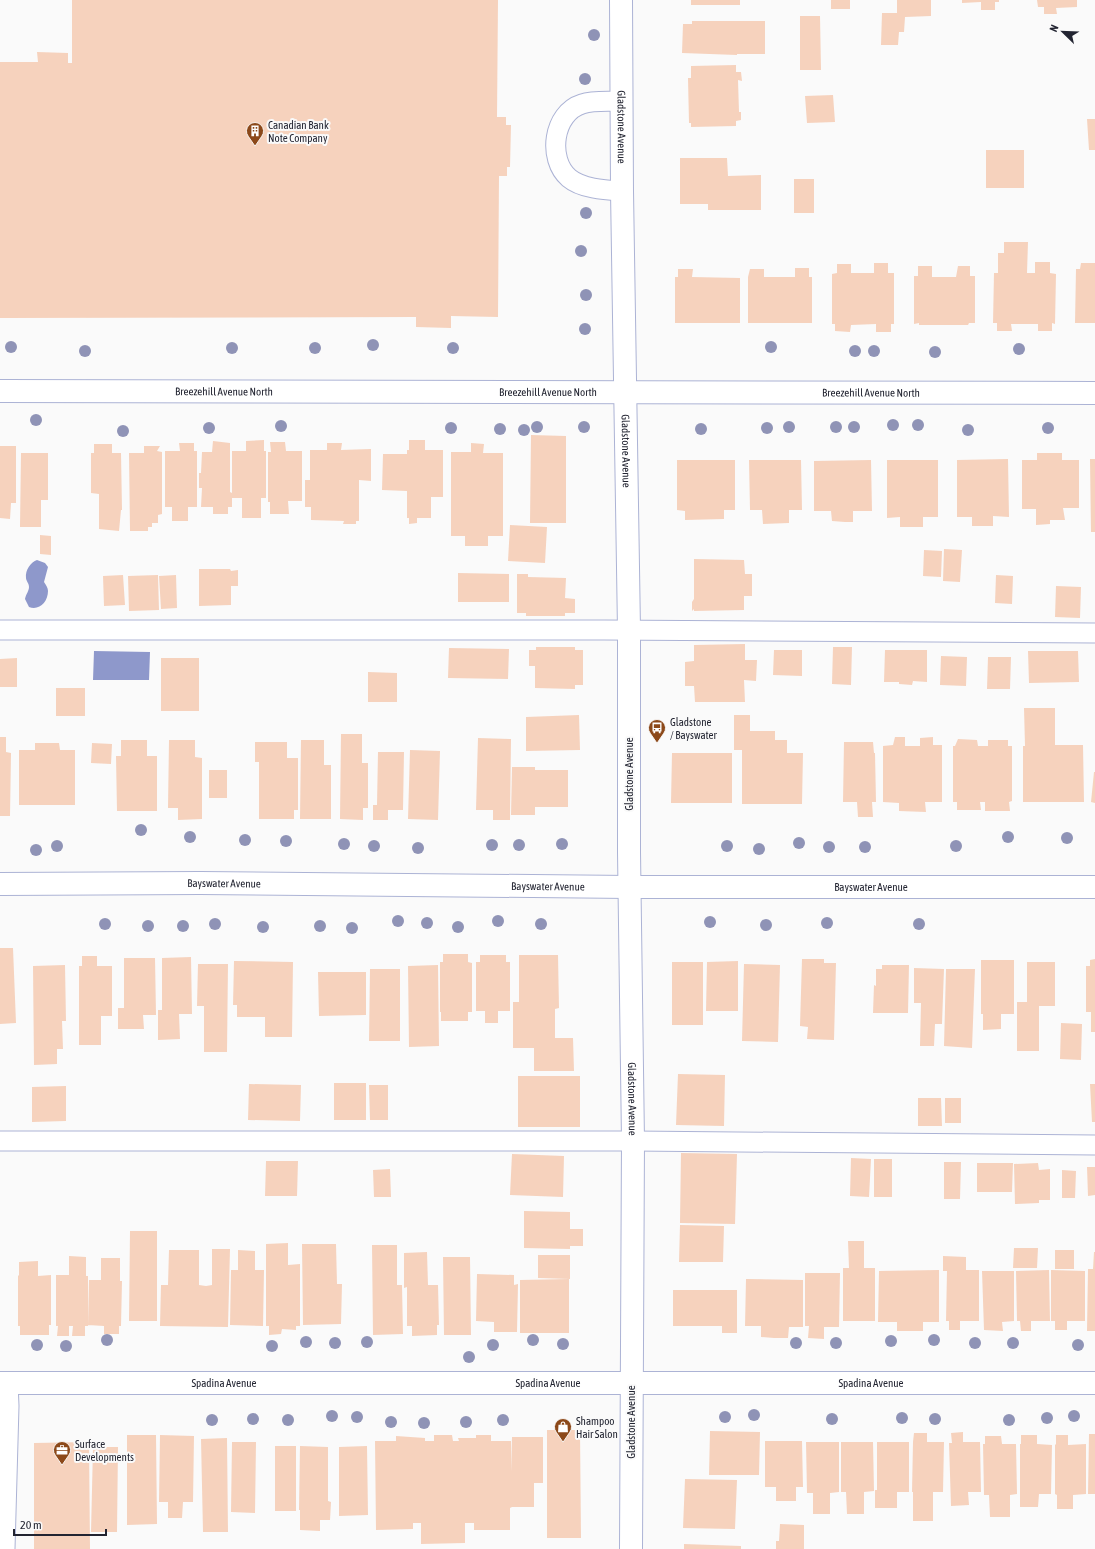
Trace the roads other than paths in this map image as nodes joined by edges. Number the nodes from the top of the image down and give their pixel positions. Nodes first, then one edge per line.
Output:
1 (621, 0) edge
2 (622, 101) junction
3 (622, 191) junction
4 (0, 391) edge
5 (626, 392) junction
6 (1095, 393) edge
7 (0, 630) edge
8 (629, 630) junction
9 (1095, 633) edge
10 (0, 884) edge
11 (630, 887) junction
12 (1095, 887) edge
13 (0, 1140) edge
14 (633, 1141) junction
15 (1095, 1145) edge
16 (4, 1383) edge
17 (631, 1383) junction
18 (1095, 1383) edge
19 (4, 1549) edge
20 (631, 1549) edge

1 - 2 street, Gladstone Avenue
2 - 3 street, Gladstone Avenue
2 - 3 lane
3 - 5 street, Gladstone Avenue
4 - 5 street, Breezehill Avenue North
5 - 6 street, Breezehill Avenue North
5 - 8 street, Gladstone Avenue
7 - 8 lane
8 - 9 lane
8 - 11 street, Gladstone Avenue
10 - 11 street, Bayswater Avenue
11 - 12 street, Bayswater Avenue
11 - 14 street, Gladstone Avenue
13 - 14 lane
14 - 15 lane
14 - 17 street, Gladstone Avenue
16 - 17 street, Spadina Avenue
16 - 19 lane
17 - 18 street, Spadina Avenue
17 - 20 street, Gladstone Avenue

